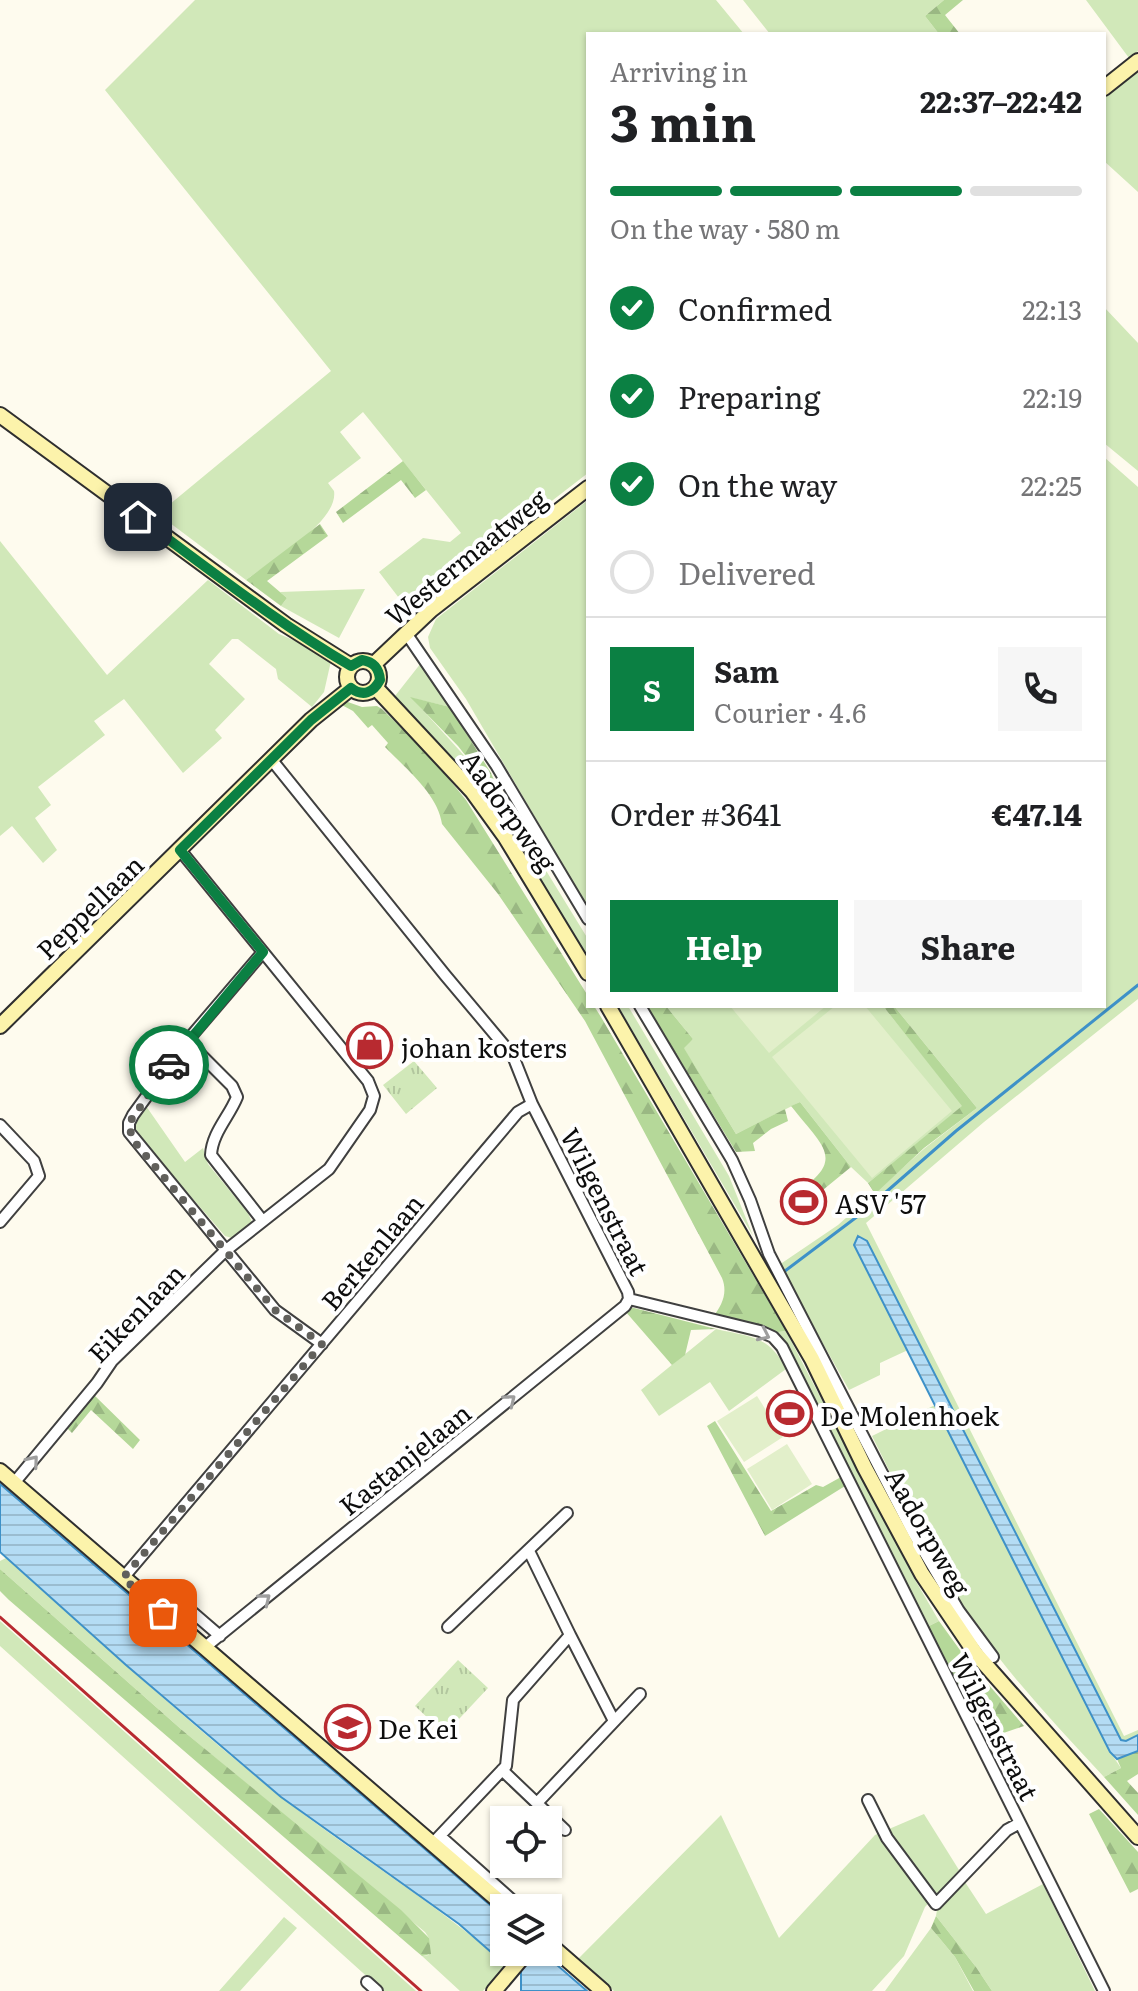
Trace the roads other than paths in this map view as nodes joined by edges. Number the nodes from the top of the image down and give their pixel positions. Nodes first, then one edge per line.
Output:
1 (1138, 61) edge
2 (1106, 86) edge
3 (0, 415) edge
4 (586, 490) edge
5 (406, 633) junction
6 (374, 664) junction
7 (351, 666) junction
8 (351, 688) junction
9 (376, 688) junction
10 (271, 759) junction
11 (180, 850) junction
12 (586, 916) edge
13 (263, 952) junction
14 (586, 970) edge
15 (609, 1008) edge
16 (641, 1008) edge
17 (0, 1026) edge
18 (187, 1041) junction
19 (532, 1104) junction
20 (0, 1125) edge
21 (262, 1220) junction
22 (0, 1222) edge
23 (225, 1251) junction
24 (629, 1299) junction
25 (322, 1344) junction
26 (0, 1471) edge
27 (14, 1483) junction
28 (567, 1513) dead end
29 (529, 1551) junction
30 (123, 1578) junction
31 (162, 1586) dead end
32 (448, 1627) dead end
33 (570, 1635) junction
34 (220, 1636) junction
35 (204, 1648) junction
36 (993, 1657) dead end
37 (640, 1694) dead end
38 (614, 1721) junction
39 (502, 1770) junction
40 (868, 1800) dead end
41 (537, 1803) junction
42 (1020, 1823) junction
43 (565, 1830) dead end
44 (1138, 1837) edge
45 (436, 1840) junction
46 (492, 1894) edge
47 (504, 1894) edge
48 (562, 1955) edge
49 (515, 1966) edge
50 (367, 1982) dead end
51 (377, 1991) edge
52 (494, 1991) edge
53 (603, 1991) edge
54 (1104, 1991) edge

1 - 2 main road
3 - 7 main road
4 - 5 main road, Westermaatweg
5 - 6 main road, Westermaatweg
5 - 12 street
6 - 7 main road
6 - 9 main road
7 - 8 main road
8 - 9 main road
8 - 10 main road, Peppellaan
9 - 14 main road, Aadorpweg
10 - 11 main road, Peppellaan
10 - 19 street, Wilgenstraat
11 - 13 street, Eikenlaan
11 - 17 main road, Peppellaan
13 - 18 street
13 - 21 street, Eikenlaan
15 - 44 main road, Aadorpweg
16 - 36 street
18 - 21 street
18 - 23 street
19 - 24 street, Wilgenstraat
19 - 25 street, Berkenlaan
20 - 22 street
21 - 23 street, Eikenlaan
23 - 25 street
27 -> 23 street, Eikenlaan
34 -> 24 street, Kastanjelaan
24 -> 42 street, Wilgenstraat
25 - 30 street, Berkenlaan
26 - 27 main road
27 - 30 main road
28 - 29 street
29 - 32 street
29 - 33 street
30 - 35 main road
31 - 34 street
33 - 38 street
33 - 39 street
34 - 35 street, Kastanjelaan
35 - 45 main road
37 - 38 street
38 - 41 street
39 - 41 street
39 - 45 street
40 - 42 street, Wilgenstraat
41 - 43 street
42 - 54 street, Wilgenstraat
45 - 46 main road
45 - 47 street
48 - 53 main road
49 - 52 main road
50 - 51 street

